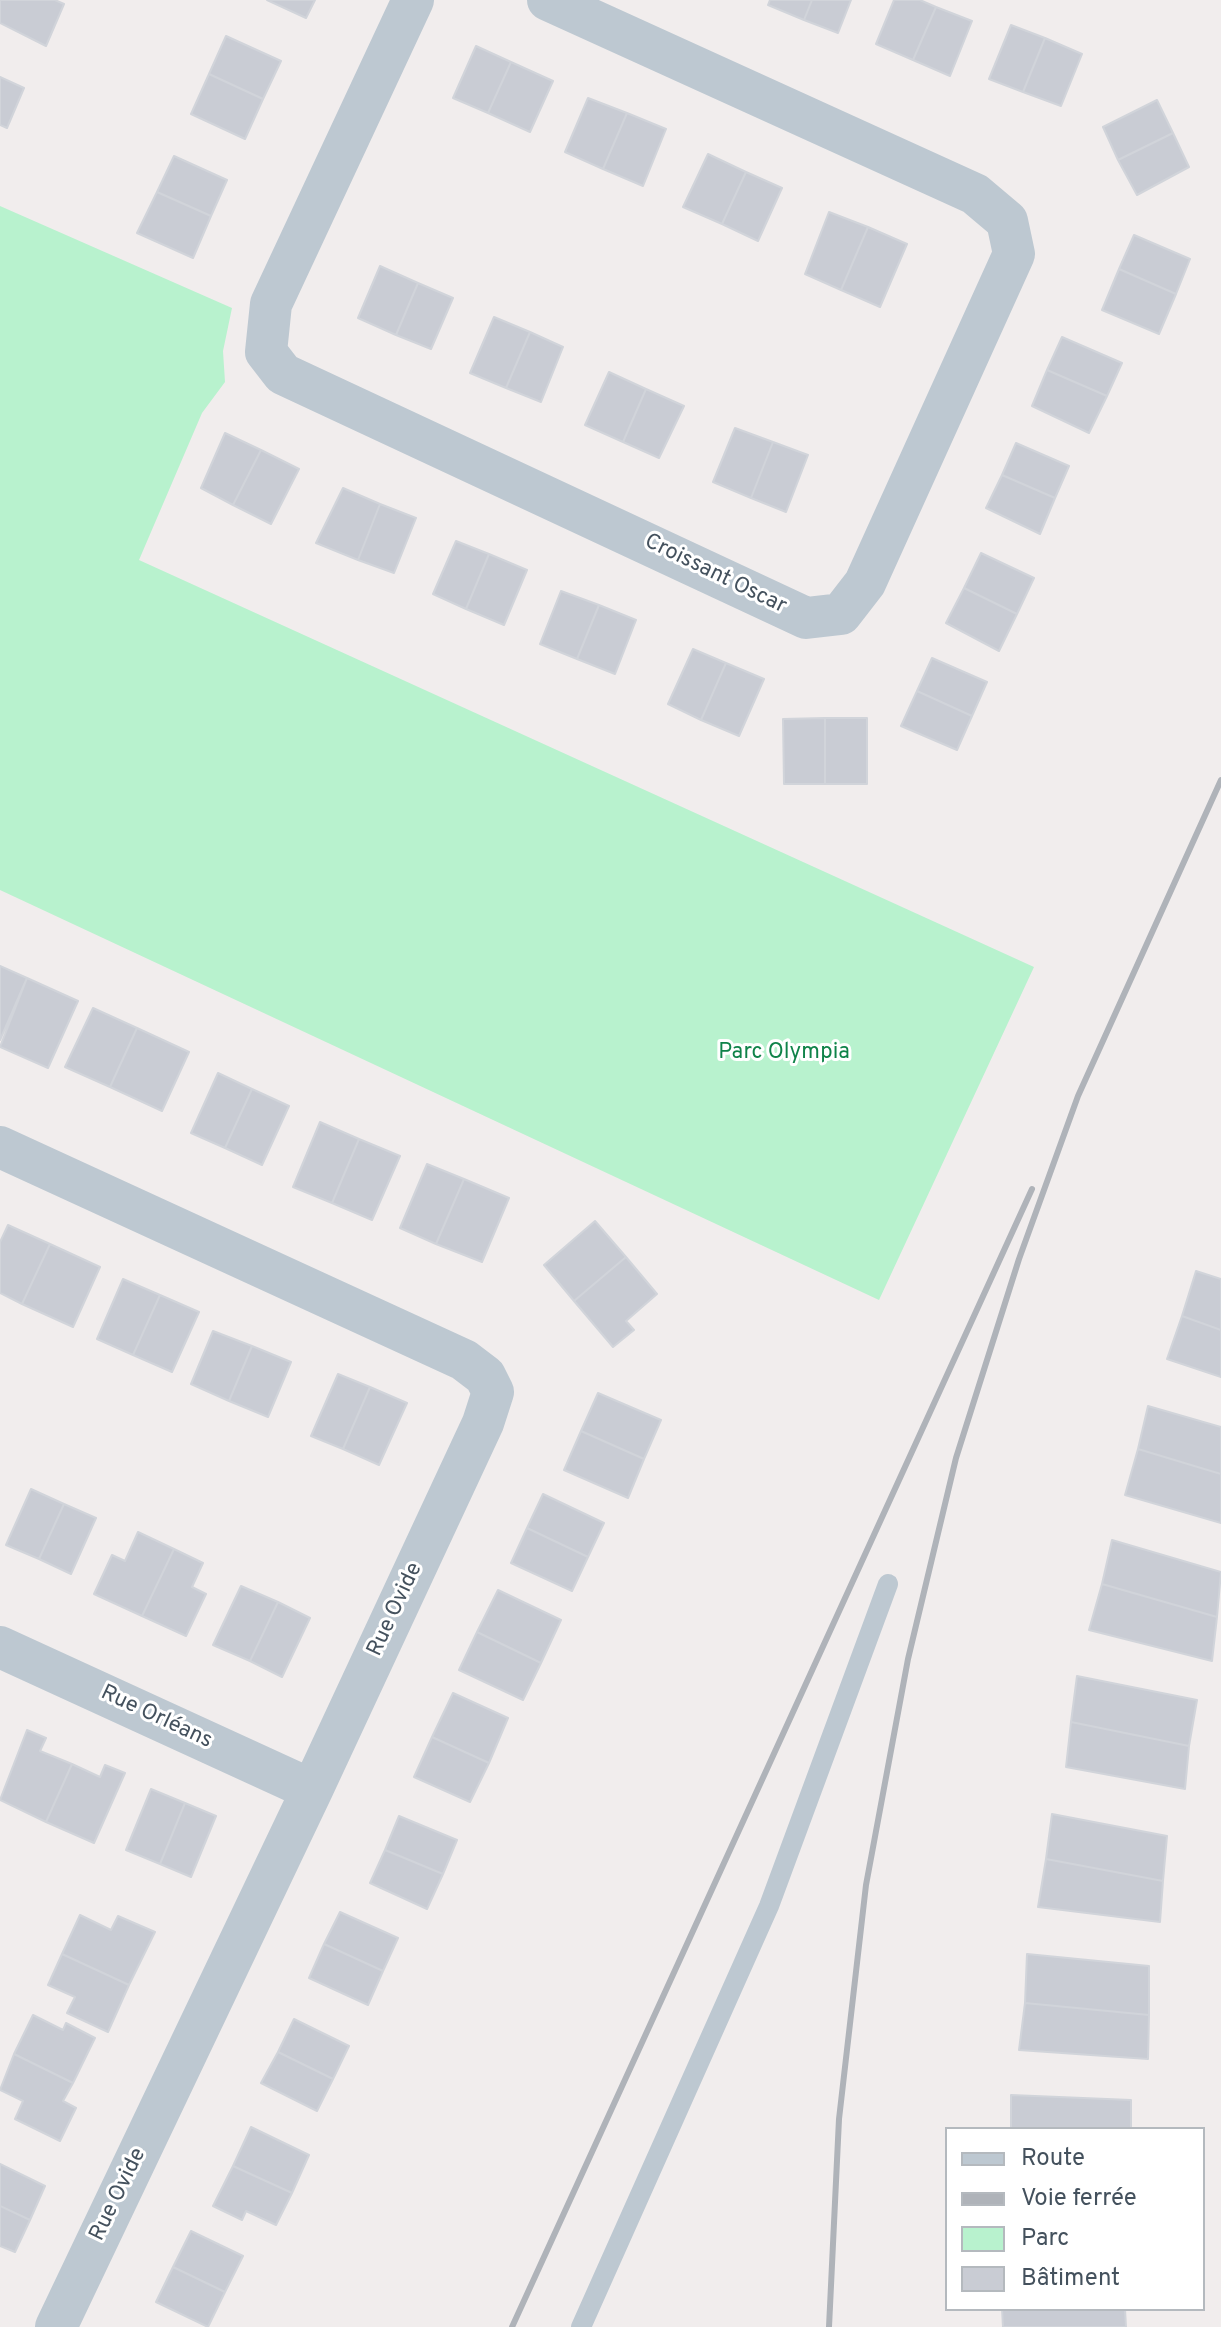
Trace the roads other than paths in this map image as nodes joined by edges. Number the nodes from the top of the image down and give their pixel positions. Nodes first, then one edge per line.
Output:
1 (413, 0) edge
2 (548, 0) edge
3 (0, 1147) edge
4 (888, 1584) dead end
5 (0, 1647) edge
6 (312, 1790) junction
7 (56, 2327) edge
8 (581, 2327) edge

1 - 2 street, Croissant Oscar
3 - 6 street, Rue Ovide
4 - 8 lane
5 - 6 street, Rue Orléans
6 - 7 street, Rue Ovide

